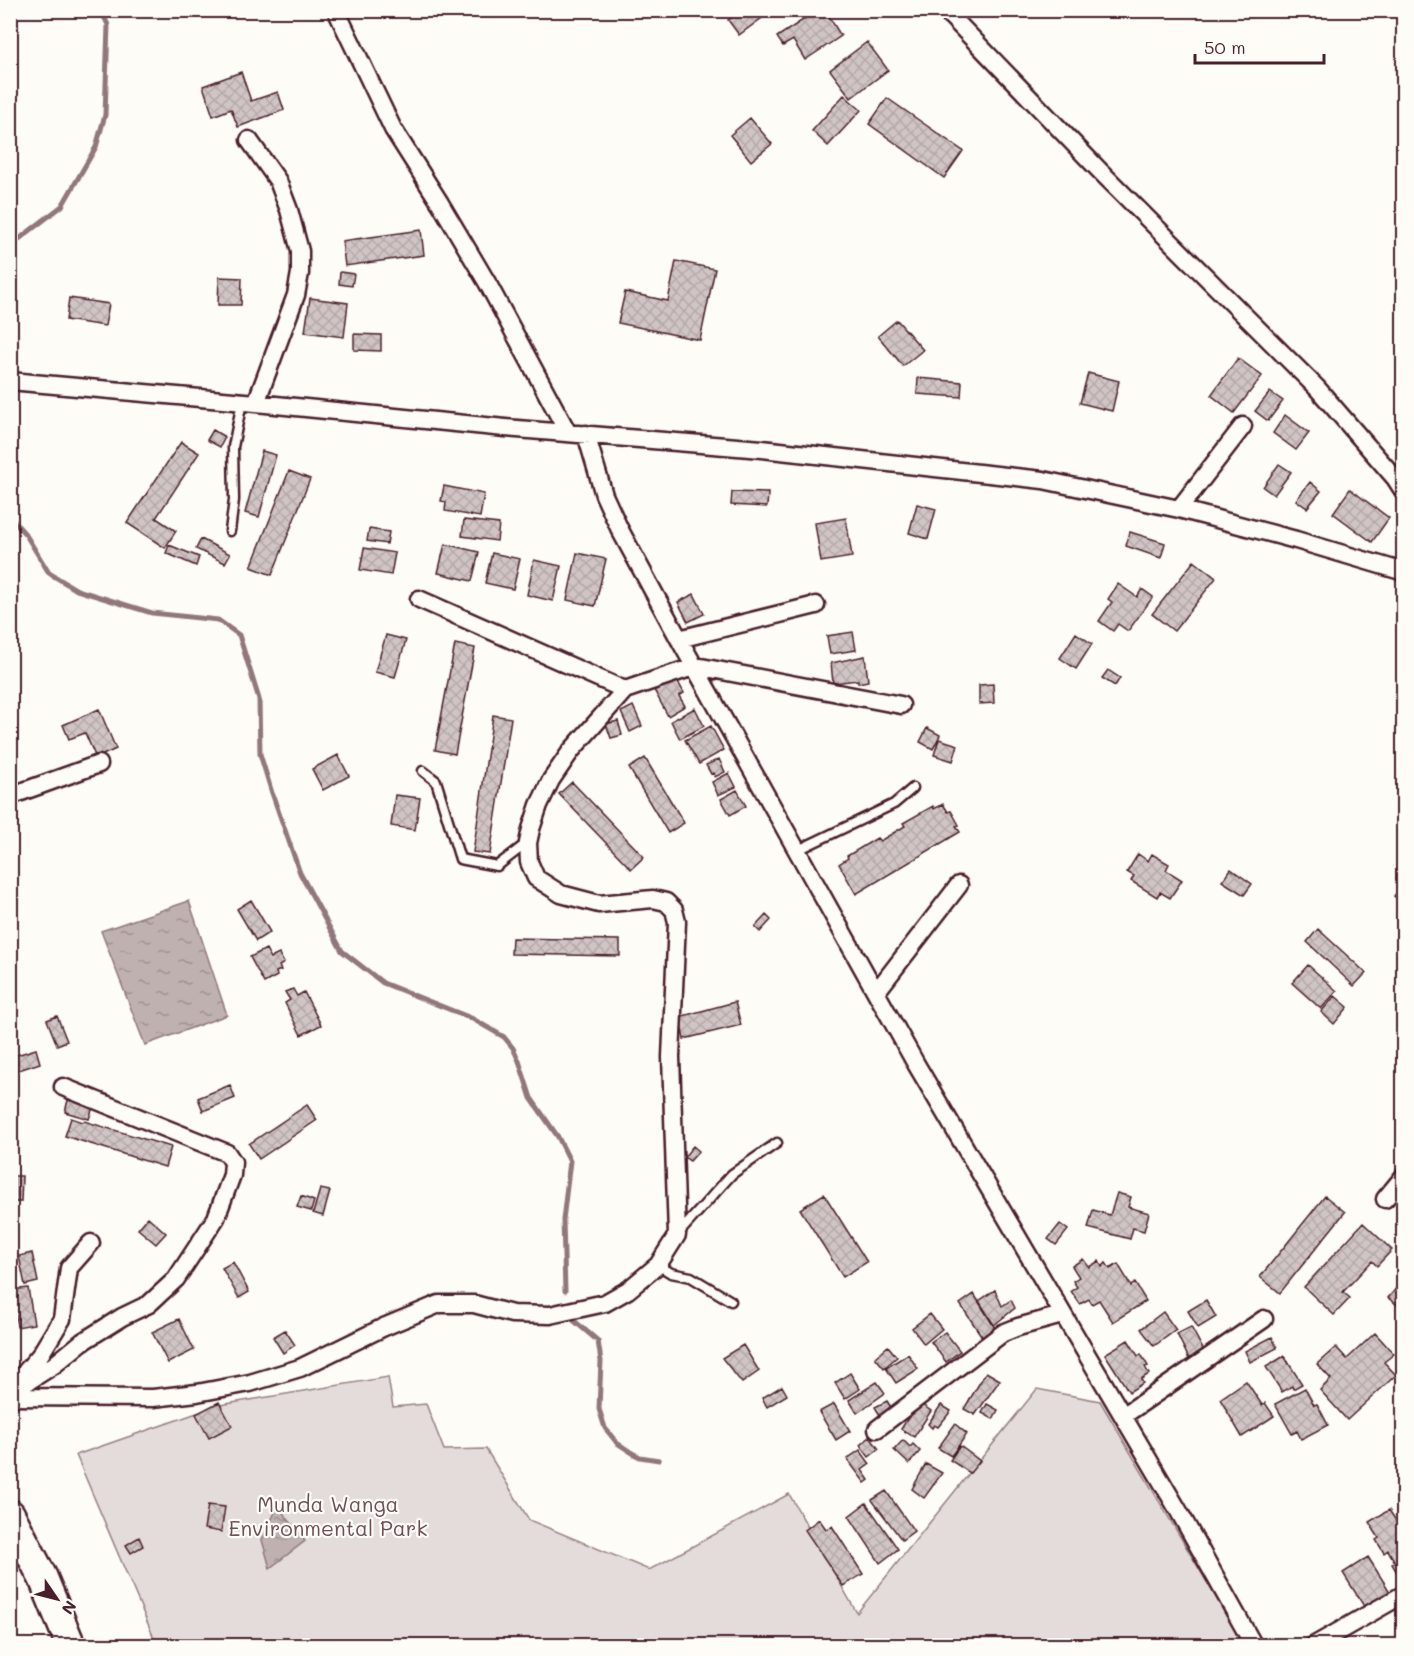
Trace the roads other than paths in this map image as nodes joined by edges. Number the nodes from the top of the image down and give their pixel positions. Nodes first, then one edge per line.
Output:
1 (336, 10) edge
2 (945, 10) edge
3 (249, 140) dead end
4 (10, 381) edge
5 (249, 402) junction
6 (1243, 426) dead end
7 (568, 433) junction
8 (586, 434) junction
9 (1404, 492) edge
10 (1179, 509) junction
11 (230, 531) dead end
12 (1404, 572) edge
13 (419, 599) dead end
14 (816, 604) dead end
15 (679, 639) junction
16 (696, 666) junction
17 (625, 690) junction
18 (901, 705) dead end
19 (99, 764) dead end
20 (423, 771) dead end
21 (914, 788) dead end
22 (10, 796) edge
23 (528, 843) junction
24 (798, 850) junction
25 (959, 885) dead end
26 (877, 991) junction
27 (63, 1087) dead end
28 (777, 1143) dead end
29 (1404, 1176) edge
30 (1385, 1199) dead end
31 (677, 1235) junction
32 (91, 1243) dead end
33 (658, 1265) junction
34 (731, 1301) dead end
35 (1062, 1315) junction
36 (1264, 1319) dead end
37 (10, 1393) edge
38 (1123, 1416) junction
39 (877, 1429) dead end
40 (10, 1514) edge
41 (1404, 1594) edge
42 (71, 1646) edge
43 (1254, 1646) edge
44 (1313, 1646) edge

1 - 7 street
2 - 9 street
3 - 5 street
4 - 5 street
5 - 7 street
5 - 11 lane
6 - 10 street
7 - 8 street
8 - 10 street
8 - 15 street
10 - 12 street
13 - 17 street
14 - 15 street
15 - 16 street
16 - 17 street
16 - 18 street
16 - 24 street
17 - 23 street
19 - 22 street
20 - 23 lane
21 - 24 lane
23 - 31 street
24 - 26 street
25 - 26 street
26 - 35 street
27 - 37 street
28 - 31 lane
29 - 30 street
31 - 33 street
32 - 37 street
33 - 34 lane
33 - 37 street
35 - 38 street
35 - 39 street
36 - 38 street
38 - 43 street
40 - 42 highway
41 - 44 street

